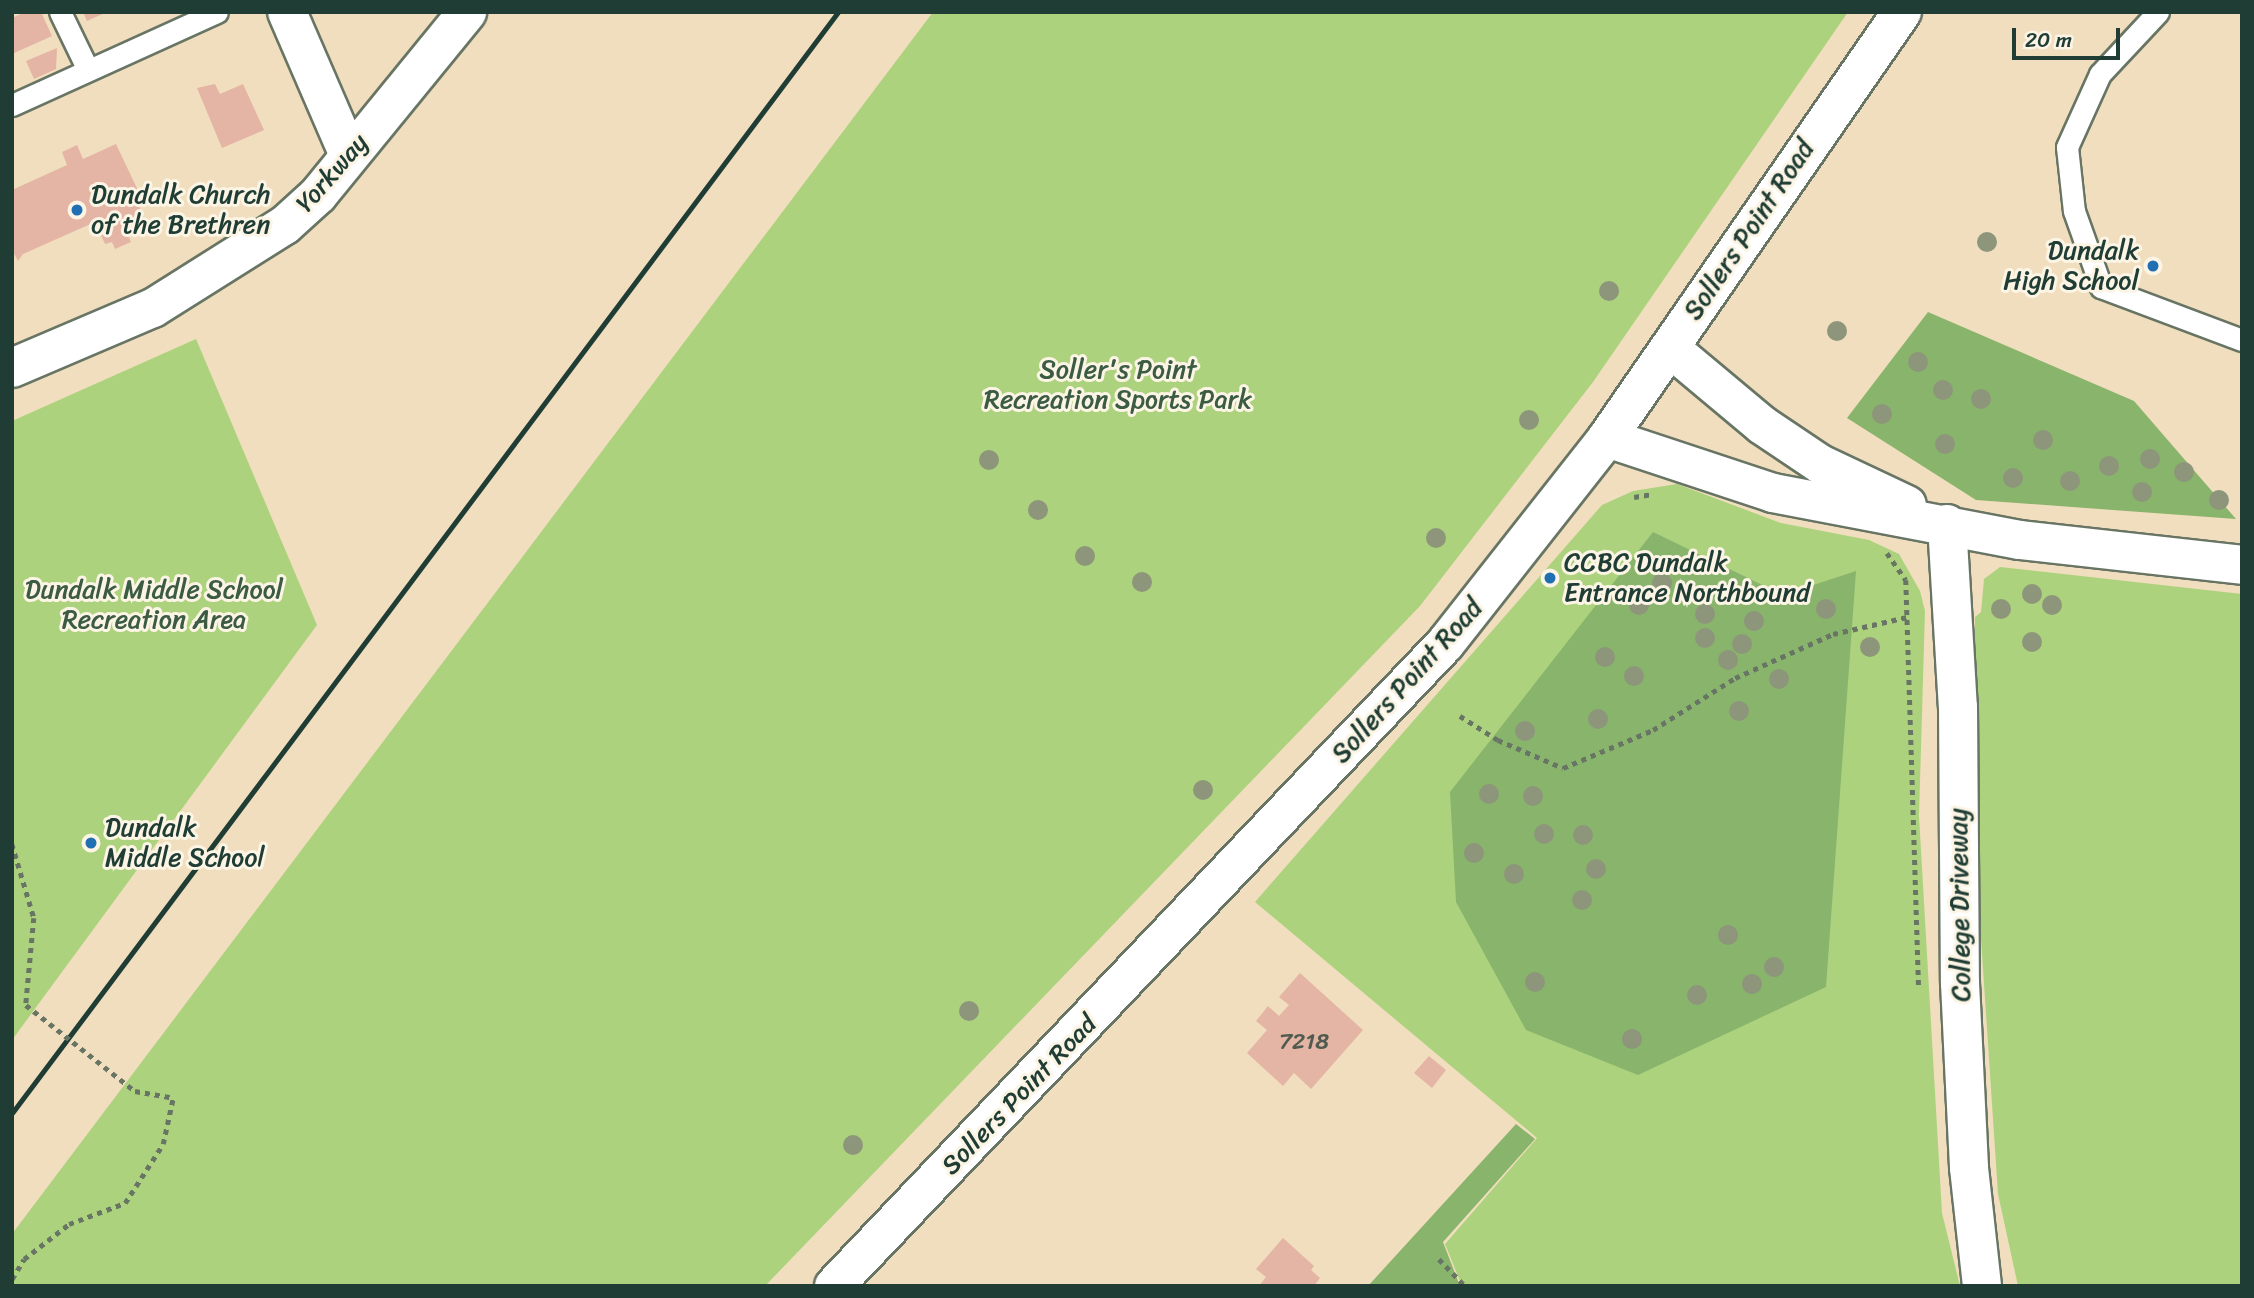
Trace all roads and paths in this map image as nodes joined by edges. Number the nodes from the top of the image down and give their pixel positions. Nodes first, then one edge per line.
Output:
1 (61, 12) edge
2 (217, 12) edge
3 (287, 12) edge
4 (467, 12) edge
5 (1902, 12) edge
6 (2158, 12) edge
7 (88, 70) junction
8 (12, 104) edge
9 (349, 155) junction
10 (2242, 340) edge
11 (1670, 348) junction
12 (12, 368) edge
13 (1607, 438) junction
14 (1658, 493) dead end
15 (1634, 498) dead end
16 (1947, 524) junction
17 (1875, 549) dead end
18 (2242, 565) edge
19 (1907, 617) junction
20 (1460, 716) dead end
21 (12, 845) edge
22 (1920, 1001) dead end
23 (1438, 1259) dead end
24 (12, 1279) edge
25 (834, 1286) edge
26 (1465, 1286) edge
27 (1982, 1286) edge

1 - 7 lane
2 - 7 lane
3 - 9 street
4 - 9 street, Yorkway
5 - 11 street, Sollers Point Road
6 - 10 lane
7 - 8 lane
9 - 12 street, Yorkway
11 - 13 street, Sollers Point Road
11 - 16 street
13 - 16 street
13 - 25 street, Sollers Point Road
14 - 15 path
16 - 18 street
16 - 27 street, College Driveway
17 - 19 path
19 - 20 path
19 - 22 path
21 - 24 path, bridge
23 - 26 path

